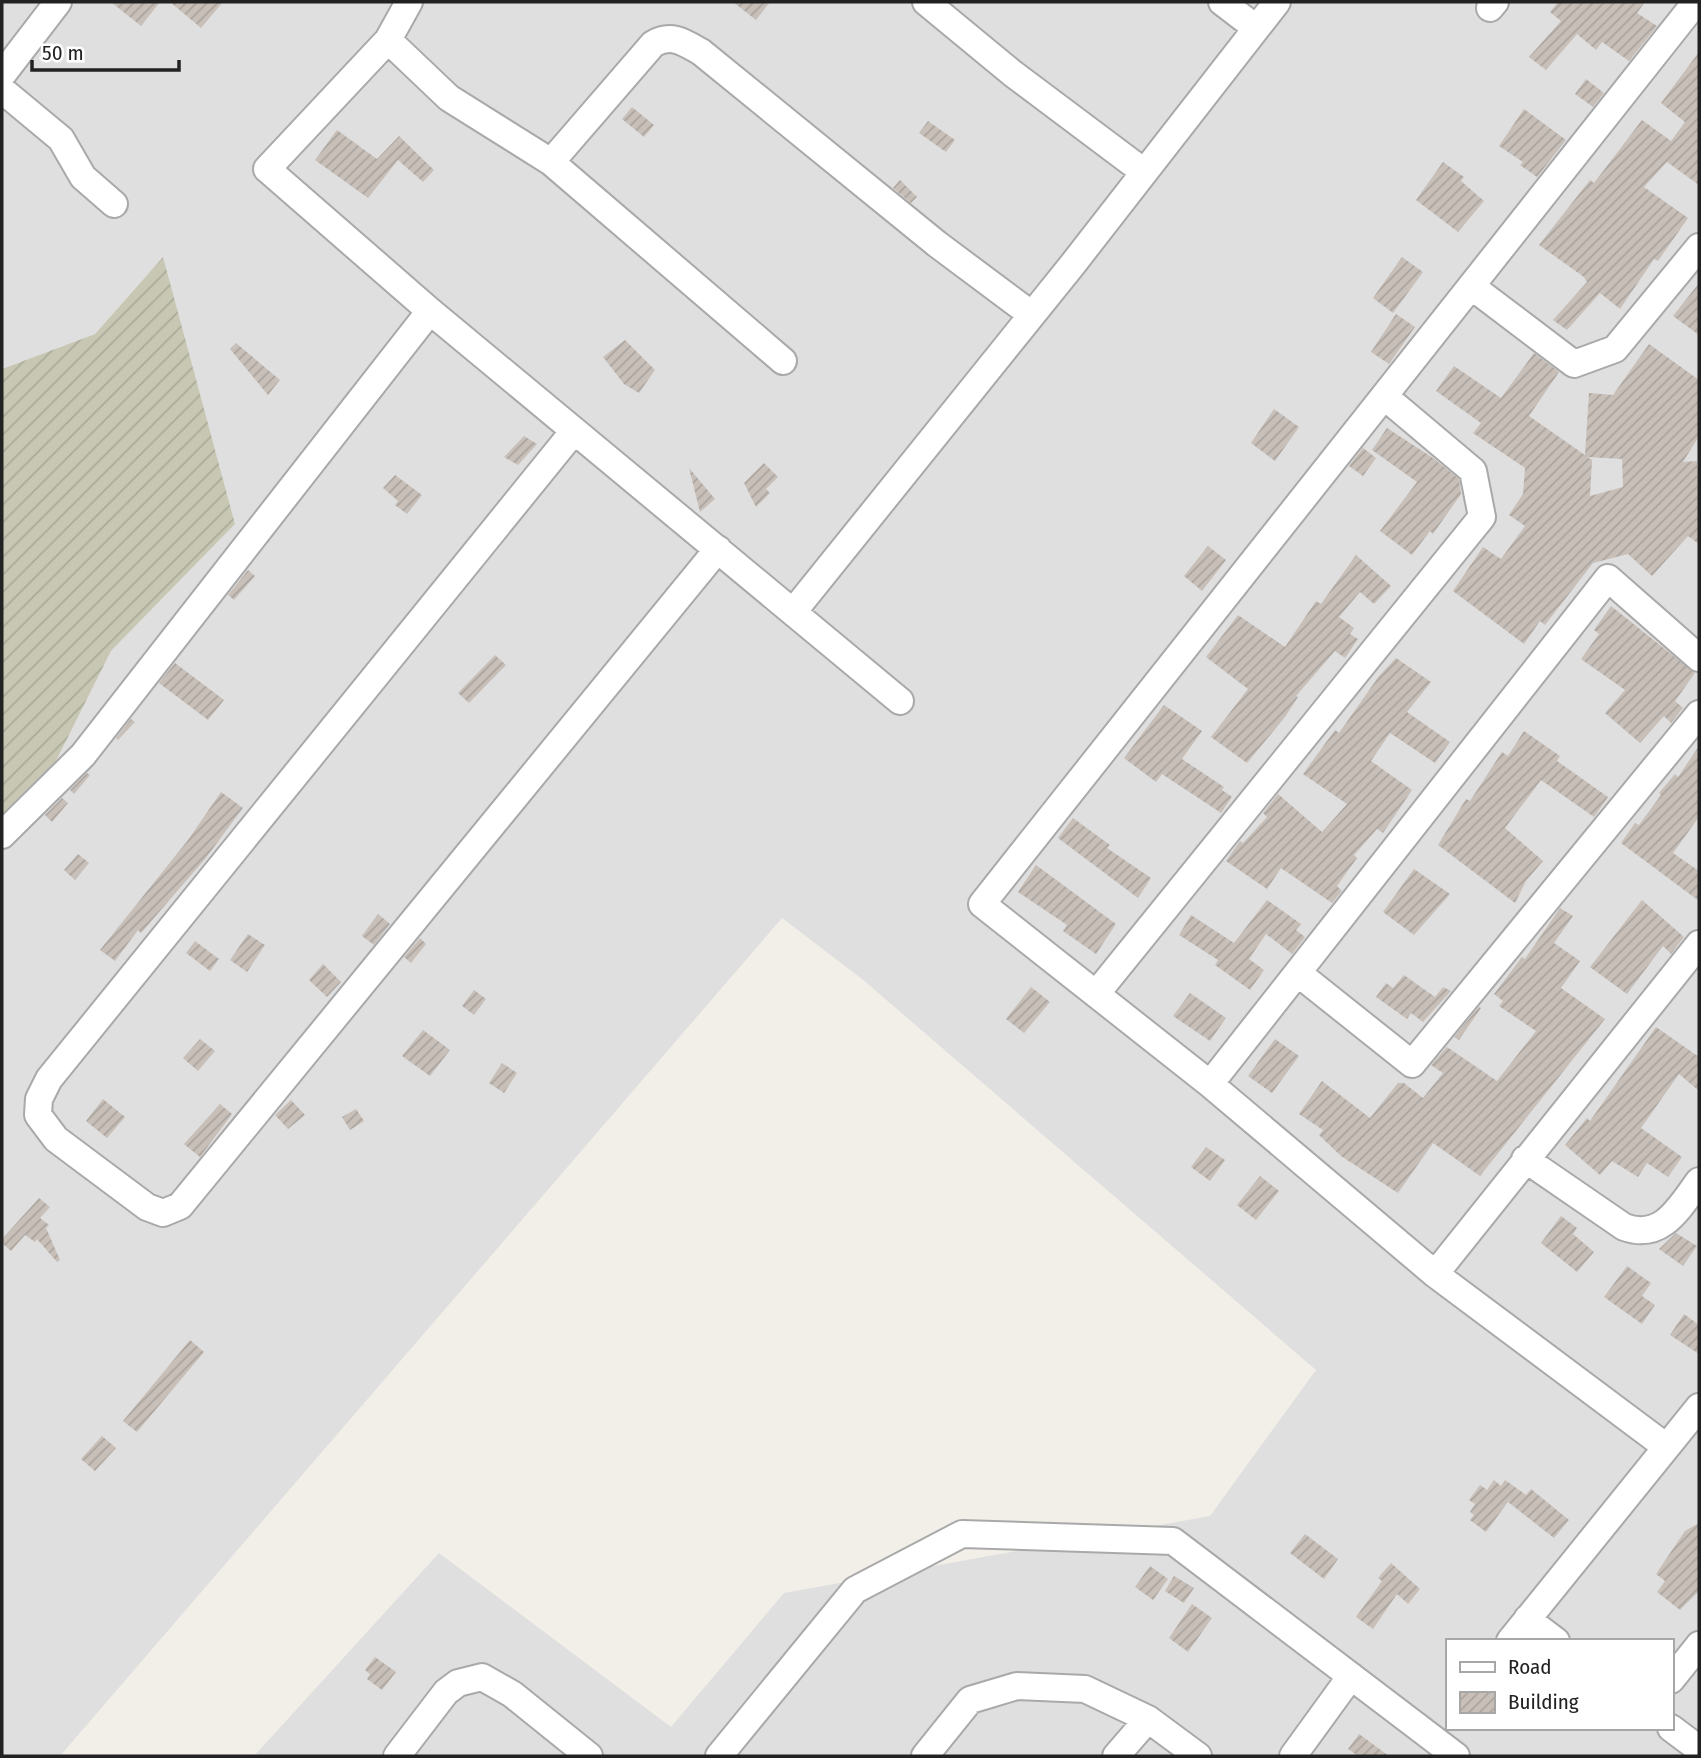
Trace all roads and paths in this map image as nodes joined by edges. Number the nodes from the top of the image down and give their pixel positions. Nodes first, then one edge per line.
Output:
1 (58, 2) edge
2 (409, 2) edge
3 (926, 2) edge
4 (1222, 2) edge
5 (1277, 2) edge
6 (1696, 2) edge
7 (1256, 28) junction
8 (388, 40) junction
9 (2, 75) edge
10 (2, 90) edge
11 (551, 162) junction
12 (1144, 172) junction
13 (114, 204) dead end
14 (1699, 247) edge
15 (1471, 286) junction
16 (430, 312) junction
17 (1031, 315) junction
18 (783, 361) dead end
19 (1384, 396) junction
20 (574, 431) junction
21 (718, 550) junction
22 (793, 612) junction
23 (1699, 657) edge
24 (900, 701) dead end
25 (1699, 714) edge
26 (2, 835) edge
27 (1699, 944) edge
28 (1299, 974) junction
29 (1096, 994) junction
30 (1210, 1084) junction
31 (1525, 1159) junction
32 (1699, 1181) edge
33 (1435, 1274) junction
34 (1699, 1407) edge
35 (1665, 1446) junction
36 (1527, 1619) junction
37 (1512, 1639) edge
38 (1553, 1639) edge
39 (1699, 1645) edge
40 (1352, 1676) junction
41 (1673, 1678) edge
42 (1148, 1718) junction
43 (1439, 1727) edge
44 (1673, 1730) edge
45 (1699, 1749) edge
46 (397, 1756) edge
47 (589, 1756) edge
48 (719, 1756) edge
49 (925, 1756) edge
50 (1116, 1756) edge
51 (1198, 1756) edge
52 (1293, 1756) edge
53 (1456, 1756) edge

1 - 9 street
2 - 8 street
3 - 12 street
4 - 7 street
5 - 7 street
6 - 15 street
7 - 12 street
8 - 11 street
8 - 16 street
10 - 13 street
11 - 17 street
11 - 18 street
12 - 17 street
14 - 15 street
15 - 19 street
16 - 20 street
16 - 26 street
17 - 22 street
19 - 29 street
19 - 29 street
20 - 21 street
20 - 21 street
21 - 22 street
22 - 24 street
23 - 28 street
25 - 28 street
27 - 31 street
28 - 30 street
29 - 30 street
30 - 33 street
31 - 32 street
31 - 33 street
33 - 35 street
34 - 35 street
35 - 36 street
36 - 37 street
36 - 38 street
39 - 41 street
40 - 43 street
40 - 48 street
40 - 52 street
42 - 49 street
42 - 50 street
42 - 51 street
43 - 53 street
44 - 45 street
46 - 47 street

